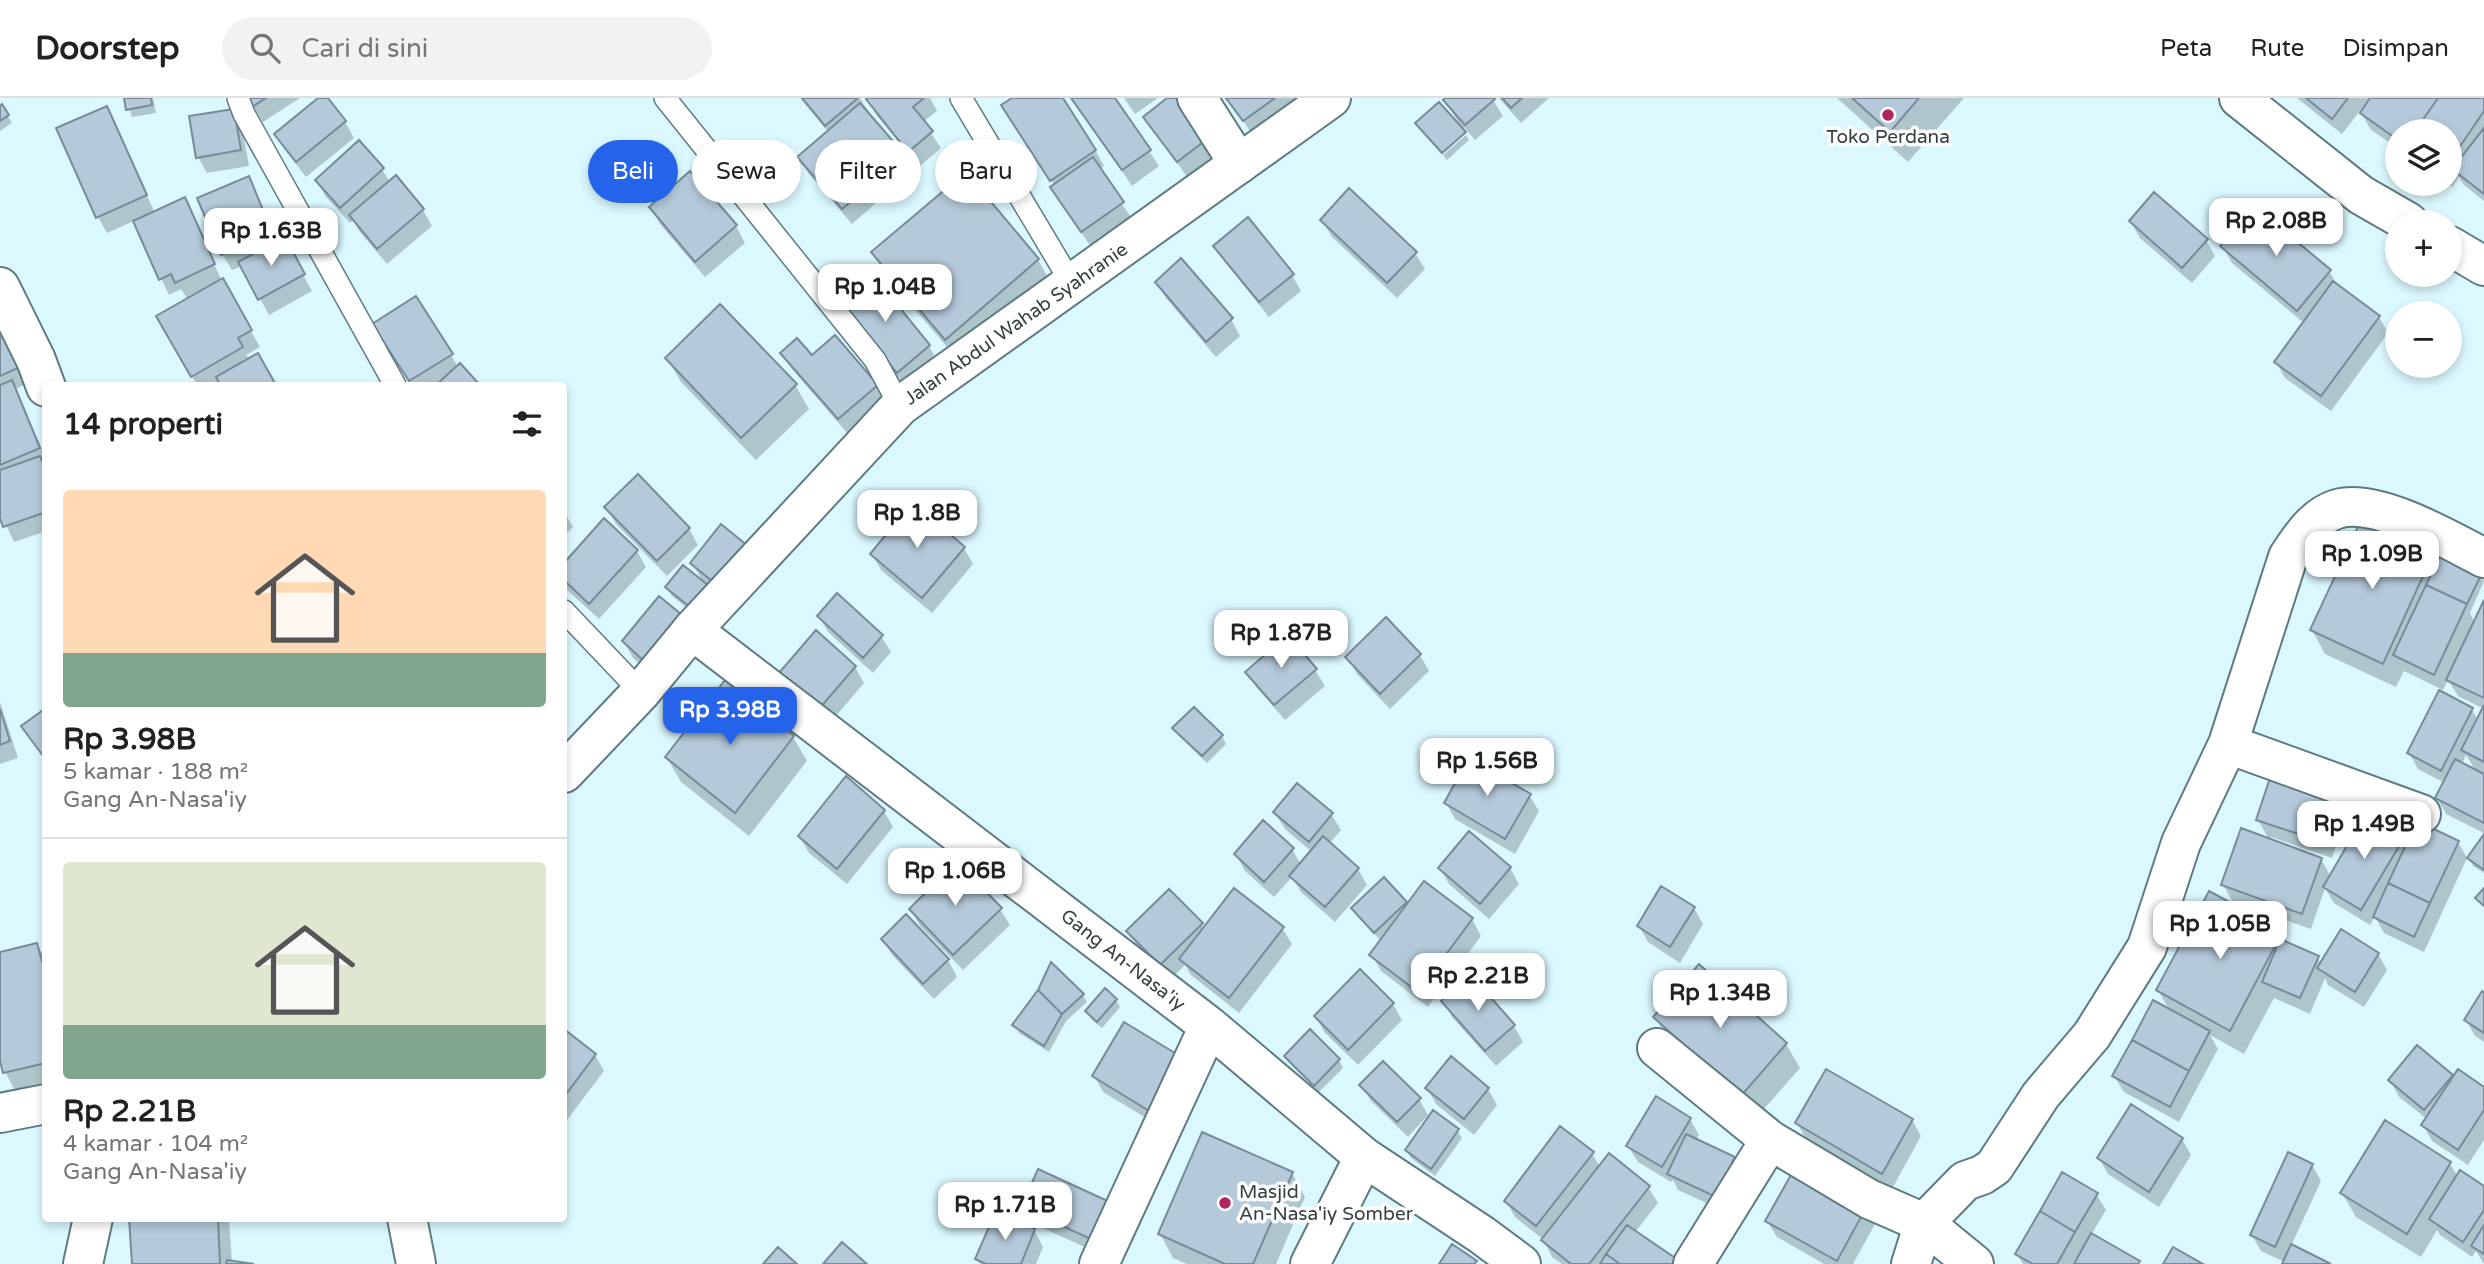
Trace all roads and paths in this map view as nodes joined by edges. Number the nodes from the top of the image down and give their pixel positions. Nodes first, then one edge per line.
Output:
1 (238, 98) edge
2 (665, 98) edge
3 (961, 98) edge
4 (1197, 98) edge
5 (1331, 98) edge
6 (2242, 99) edge
7 (1239, 164) junction
8 (2387, 210) edge
9 (2462, 253) edge
10 (2484, 266) edge
11 (1072, 284) junction
12 (0, 287) edge
13 (44, 382) edge
14 (393, 382) edge
15 (900, 406) junction
16 (2484, 558) edge
17 (567, 614) edge
18 (692, 630) junction
19 (641, 692) junction
20 (2228, 744) junction
21 (567, 771) edge
22 (2421, 814) dead end
23 (1209, 1026) junction
24 (1657, 1048) dead end
25 (42, 1105) edge
26 (0, 1113) edge
27 (1770, 1140) junction
28 (1364, 1157) junction
29 (92, 1222) edge
30 (408, 1222) edge
31 (1924, 1223) junction
32 (83, 1264) edge
33 (416, 1264) edge
34 (1099, 1264) edge
35 (1310, 1264) edge
36 (1521, 1264) edge
37 (1693, 1264) edge
38 (1911, 1264) edge
39 (1975, 1264) edge

1 - 14 lane
2 - 15 lane
3 - 11 lane
4 - 7 street
5 - 7 street, Jalan Abdul Wahab Syahranie
6 - 8 street
7 - 11 street, Jalan Abdul Wahab Syahranie
9 - 10 street
11 - 15 street, Jalan Abdul Wahab Syahranie
12 - 13 street
15 - 18 street, Jalan Abdul Wahab Syahranie
16 - 20 street
17 - 19 lane
18 - 19 street, Jalan Abdul Wahab Syahranie
18 - 23 street, Gang An-Nasa'iy
19 - 21 street, Jalan Abdul Wahab Syahranie
20 - 22 street
20 - 31 street
23 - 28 street, Gang An-Nasa'iy
23 - 34 street
24 - 27 street
25 - 26 street
27 - 31 street
27 - 37 street
28 - 35 street
28 - 36 street, Gang An-Nasa'iy
29 - 32 street
30 - 33 street
31 - 38 street
31 - 39 street

